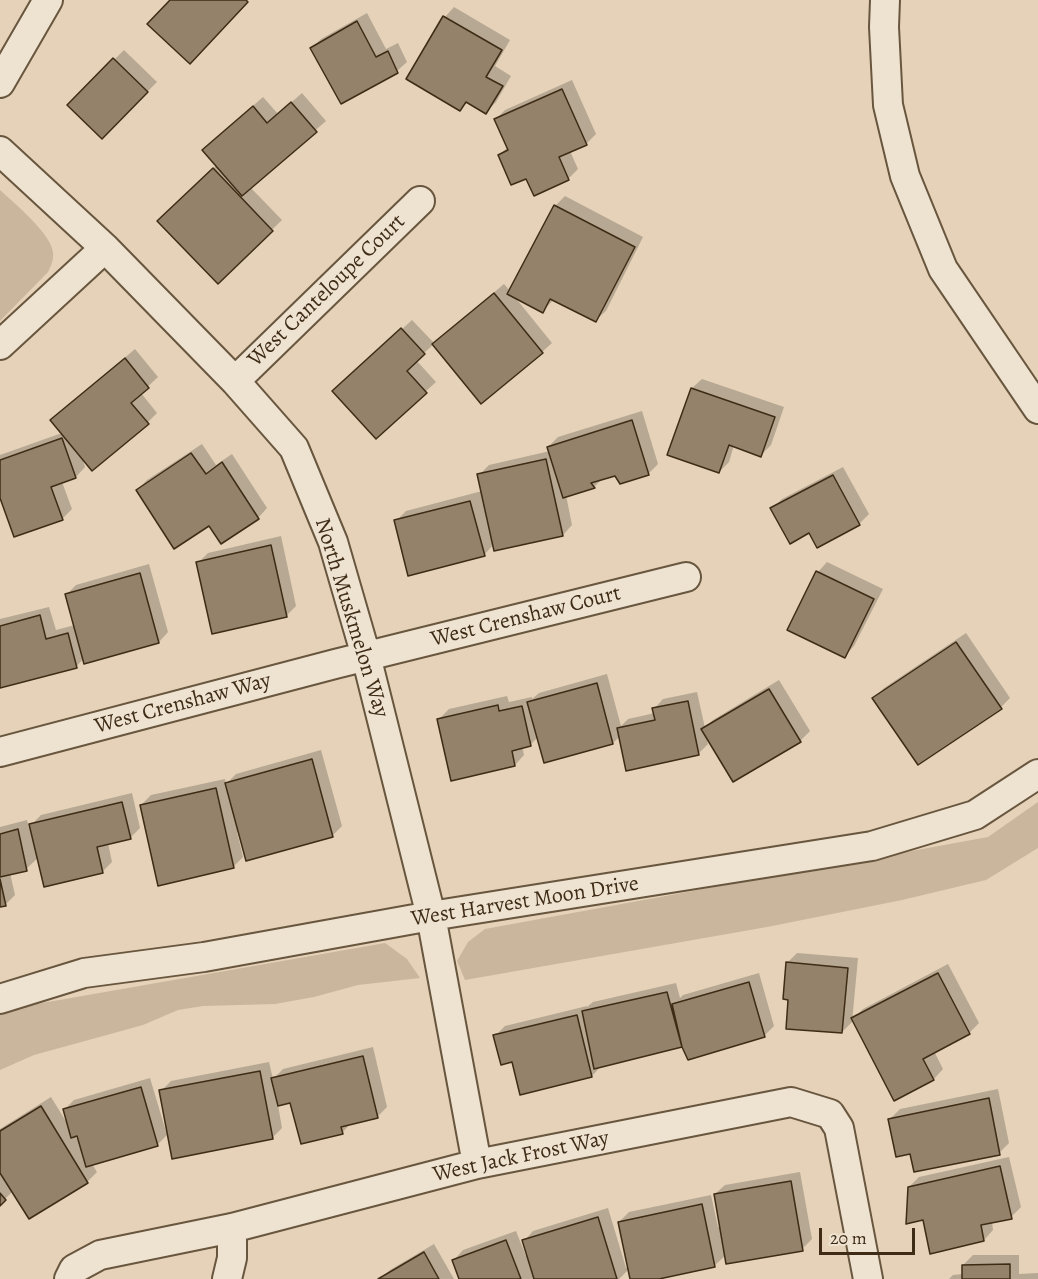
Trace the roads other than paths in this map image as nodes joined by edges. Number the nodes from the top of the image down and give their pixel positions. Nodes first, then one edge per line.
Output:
1 (48, 0) edge
2 (885, 0) edge
3 (0, 83) edge
4 (0, 152) edge
5 (420, 201) dead end
6 (105, 248) junction
7 (0, 345) edge
8 (235, 381) junction
9 (1036, 402) edge
10 (686, 578) dead end
11 (366, 656) junction
12 (0, 752) edge
13 (1038, 774) edge
14 (431, 916) junction
15 (0, 999) edge
16 (477, 1164) junction
17 (232, 1228) junction
18 (69, 1279) edge
19 (227, 1279) edge
20 (868, 1279) edge

1 - 3 street
2 - 9 street
4 - 6 street, North Muskmelon Way
5 - 8 street, West Canteloupe Court
6 - 7 street
6 - 8 street, North Muskmelon Way
8 - 11 street, North Muskmelon Way
10 - 11 street, West Crenshaw Court
11 - 12 street, West Crenshaw Way
11 - 14 street, North Muskmelon Way
13 - 14 street, West Harvest Moon Drive
14 - 15 street, West Harvest Moon Drive
14 - 16 street, North Muskmelon Way
16 - 17 street, West Jack Frost Way
16 - 20 street, West Jack Frost Way
17 - 18 street, West Jack Frost Way
17 - 19 street

